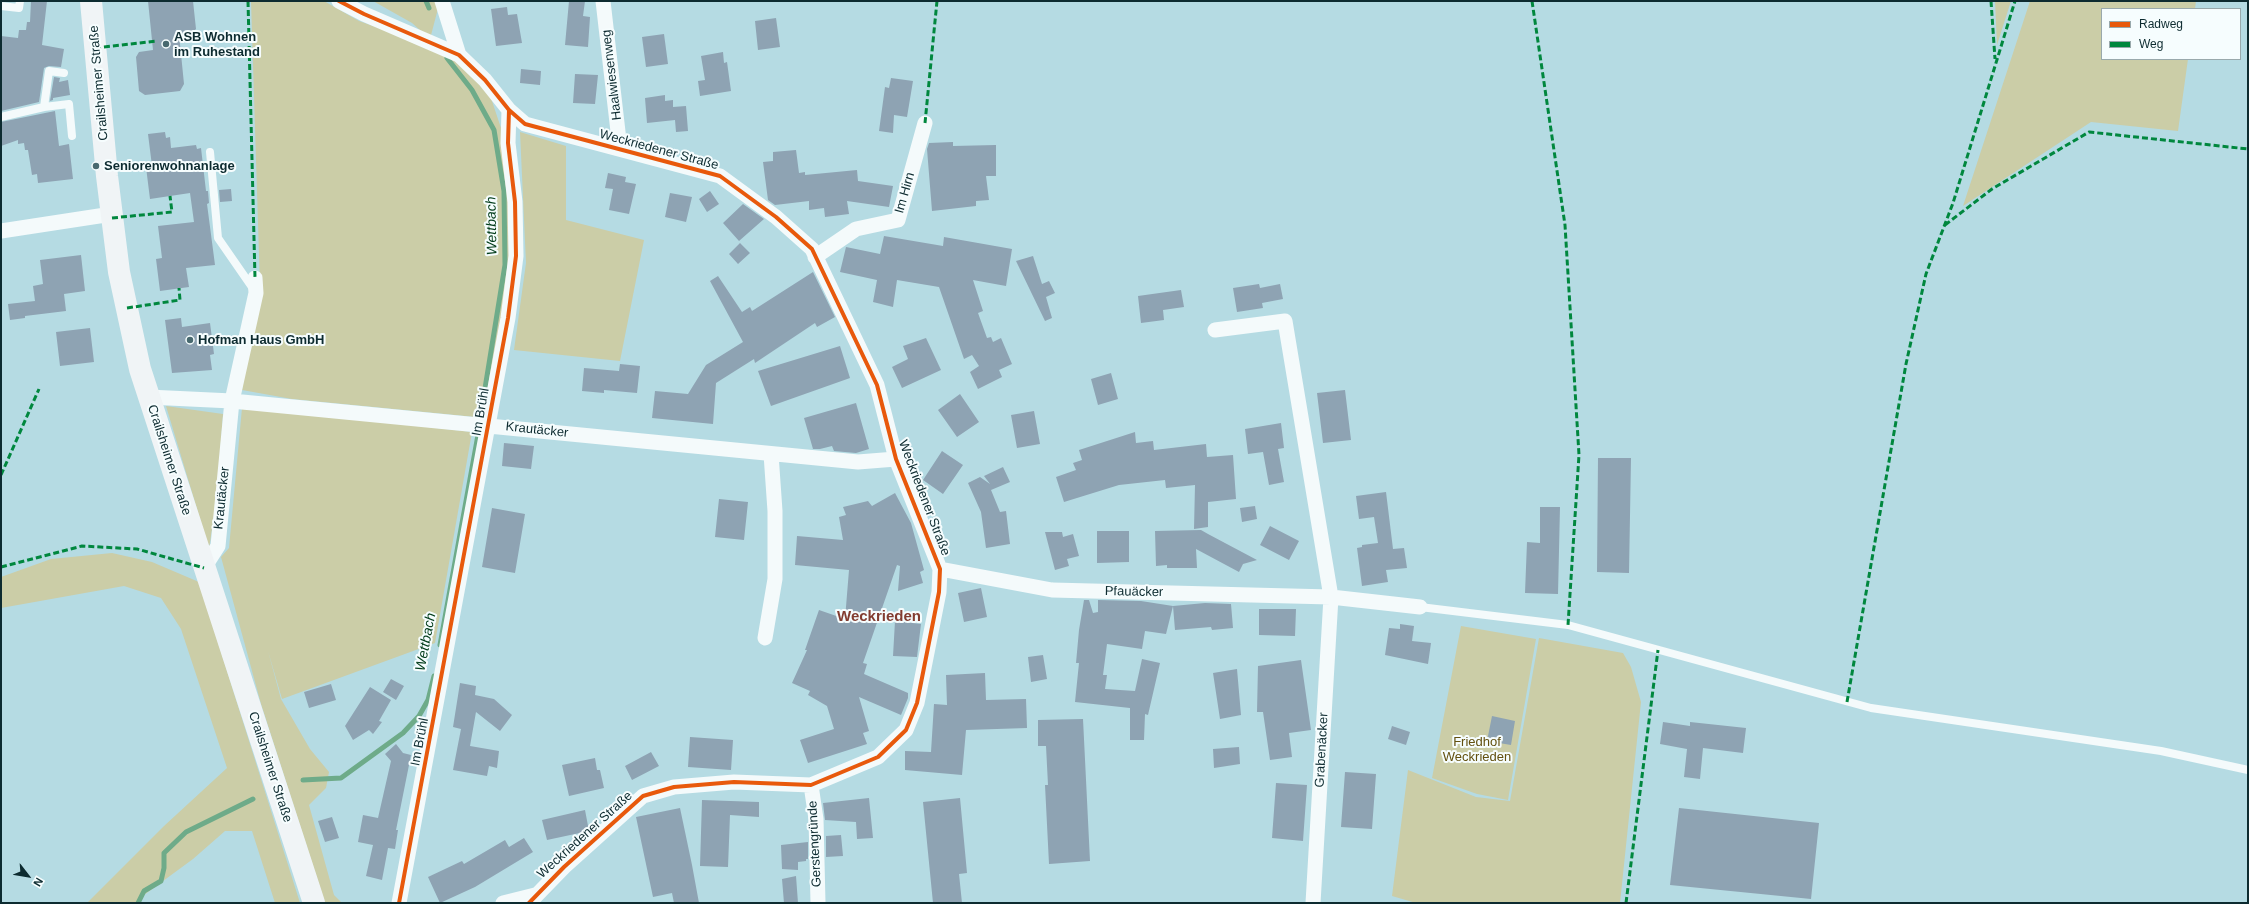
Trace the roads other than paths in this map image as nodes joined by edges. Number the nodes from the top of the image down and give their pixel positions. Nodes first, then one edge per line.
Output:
1 (20, 1) edge
2 (91, 1) edge
3 (339, 1) edge
4 (442, 1) edge
5 (603, 1) edge
6 (1, 6) edge
7 (459, 55) junction
8 (64, 73) dead end
9 (44, 107) junction
10 (509, 110) junction
11 (1, 117) edge
12 (925, 123) dead end
13 (72, 136) dead end
14 (620, 149) junction
15 (210, 152) dead end
16 (112, 214) junction
17 (1, 231) edge
18 (815, 257) junction
19 (255, 286) joint
20 (1216, 330) dead end
21 (148, 397) junction
22 (232, 400) junction
23 (488, 425) junction
24 (771, 454) junction
25 (896, 459) junction
26 (204, 568) junction
27 (940, 569) junction
28 (1331, 597) junction
29 (1420, 608) joint
30 (765, 638) dead end
31 (2248, 770) edge
32 (811, 785) junction
33 (532, 899) edge
34 (314, 903) edge
35 (399, 903) edge
36 (503, 903) edge
37 (818, 903) edge
38 (1313, 903) edge

1 - 6 lane
2 - 16 main road, Crailsheimer Straße
3 - 7 street, Weckriedener Straße
4 - 7 street
5 - 14 street, Haalwiesenweg
7 - 10 street, Weckriedener Straße
8 - 9 lane
9 - 11 lane
9 - 13 lane
10 - 14 street, Weckriedener Straße
10 - 23 street, Im Brühl
12 - 18 street, Im Hirn
14 - 18 street, Weckriedener Straße
15 - 19 lane
16 - 17 street
16 - 21 main road, Crailsheimer Straße
18 - 25 street, Weckriedener Straße
19 - 22 street
20 - 28 street
21 - 22 street, Krautäcker
21 - 26 main road, Crailsheimer Straße
22 - 23 street, Krautäcker
22 - 26 street, Krautäcker
23 - 24 street, Krautäcker
23 - 35 street, Im Brühl
24 - 25 street, Krautäcker
24 - 30 street
25 - 27 street, Weckriedener Straße
26 - 34 main road, Crailsheimer Straße
27 - 28 street, Pfauäcker
27 - 32 street, Weckriedener Straße
28 - 29 street, Pfauäcker
28 - 38 street, Grabenäcker
29 - 31 lane
32 - 33 street, Weckriedener Straße
32 - 37 street, Gerstengründe
33 - 36 street

